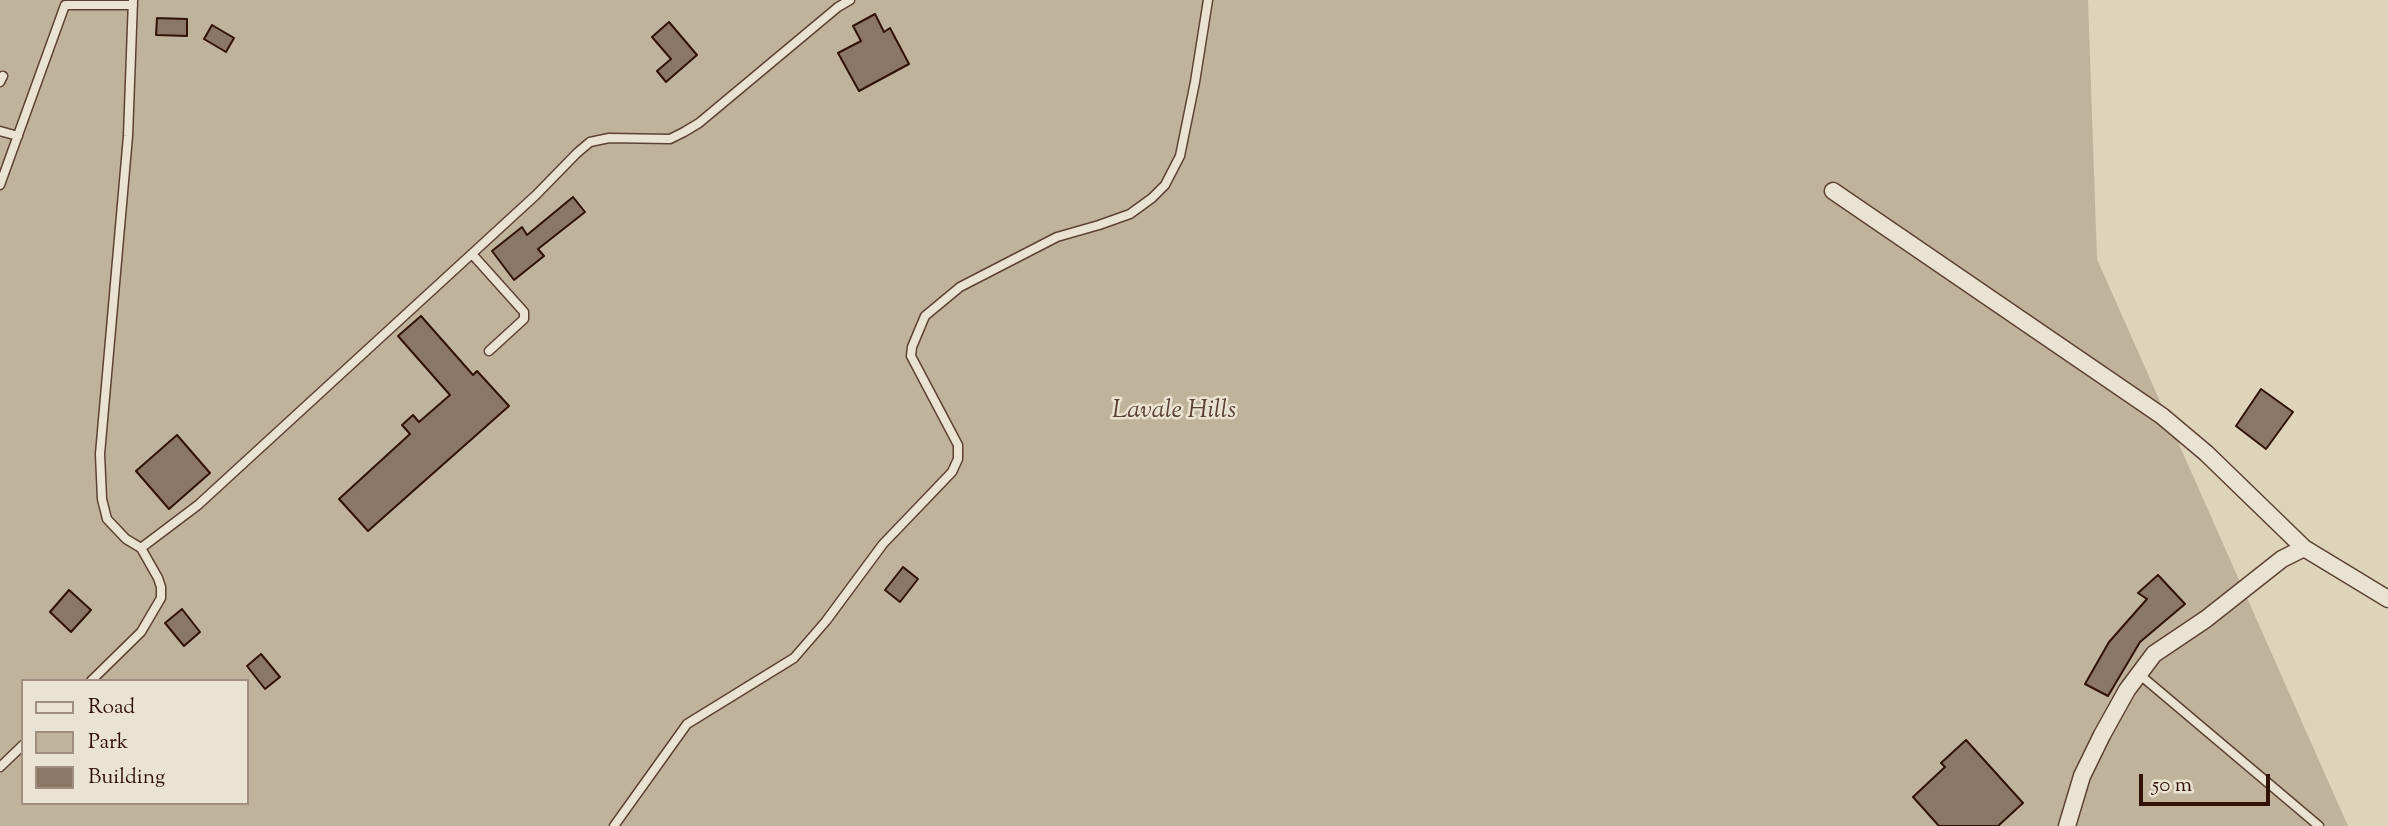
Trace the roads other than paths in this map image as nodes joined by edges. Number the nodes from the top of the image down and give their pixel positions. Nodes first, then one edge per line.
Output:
1 (850, 0) edge
2 (1208, 0) edge
3 (66, 3) edge
4 (133, 3) edge
5 (0, 131) edge
6 (18, 136) junction
7 (0, 185) edge
8 (1833, 191) dead end
9 (472, 254) junction
10 (489, 351) dead end
11 (141, 548) junction
12 (2304, 548) junction
13 (2388, 599) edge
14 (2139, 674) junction
15 (93, 679) edge
16 (21, 747) edge
17 (0, 766) edge
18 (614, 826) edge
19 (2067, 826) edge
20 (2319, 826) edge

1 - 9 lane
2 - 18 lane
3 - 4 lane
3 - 6 lane
4 - 11 lane
5 - 6 lane
6 - 7 lane
8 - 12 street
9 - 10 lane
9 - 11 lane
11 - 15 lane
12 - 13 street
12 - 14 street
14 - 19 street
14 - 20 lane
16 - 17 lane

